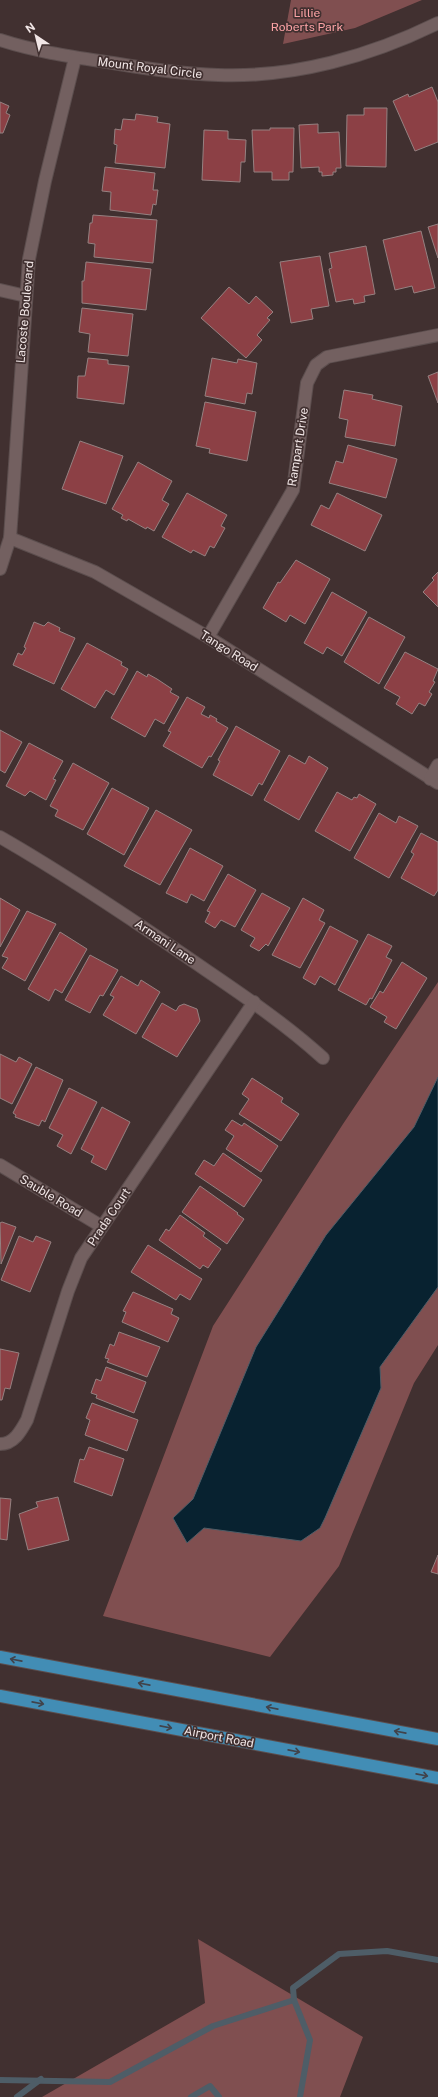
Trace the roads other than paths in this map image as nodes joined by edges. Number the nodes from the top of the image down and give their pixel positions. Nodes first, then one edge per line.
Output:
1 (438, 23) edge
2 (0, 40) edge
3 (75, 58) junction
4 (0, 290) edge
5 (26, 296) junction
6 (438, 335) edge
7 (10, 538) junction
8 (0, 569) edge
9 (208, 637) junction
10 (438, 765) edge
11 (434, 781) edge
12 (0, 837) edge
13 (254, 1002) junction
14 (323, 1058) dead end
15 (0, 1165) edge
16 (101, 1226) junction
17 (0, 1444) edge
18 (0, 1658) edge
19 (0, 1696) edge
20 (438, 1739) edge
21 (438, 1778) edge

1 - 3 street, Mount Royal Circle
2 - 3 street, Mount Royal Circle
3 - 5 street, Lacoste Boulevard
4 - 5 street
5 - 7 street, Lacoste Boulevard
6 - 9 street, Rampart Drive
7 - 8 street, Lacoste Boulevard
7 - 9 street, Tango Road
9 - 11 street, Tango Road
10 - 11 street
12 - 13 street, Armani Lane
13 - 14 street, Armani Lane
13 - 16 street, Prada Court
15 - 16 street, Sauble Road
16 - 17 street, Prada Court
20 -> 18 main road
19 -> 21 main road, Airport Road

